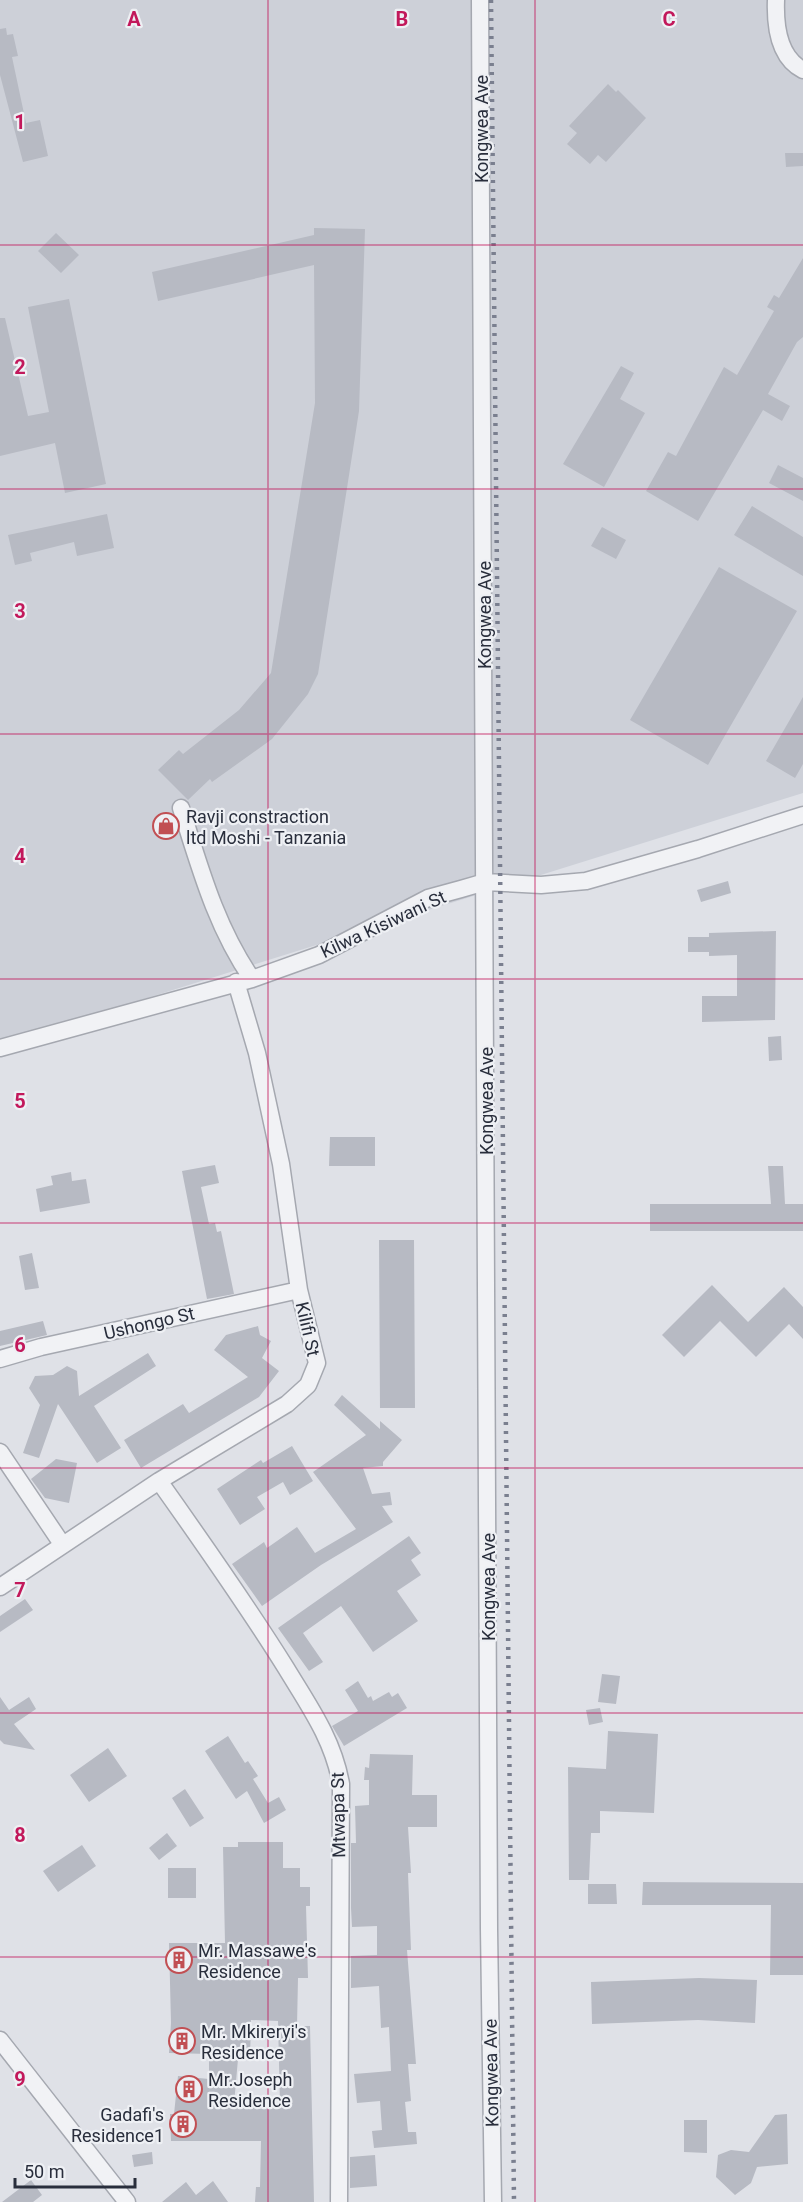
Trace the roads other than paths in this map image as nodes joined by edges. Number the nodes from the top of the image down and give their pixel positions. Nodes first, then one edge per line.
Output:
1 (480, 0) edge
2 (776, 0) edge
3 (803, 70) edge
4 (182, 808) dead end
5 (803, 814) edge
6 (485, 882) junction
7 (244, 981) junction
8 (0, 1048) edge
9 (299, 1290) junction
10 (0, 1359) edge
11 (0, 1452) edge
12 (159, 1481) junction
13 (62, 1544) junction
14 (0, 1587) edge
15 (0, 2040) edge
16 (127, 2202) edge
17 (339, 2202) edge
18 (494, 2202) edge

1 - 6 street, Kongwea Ave
2 - 3 street
4 - 7 street, Kilifi St
5 - 6 street, Kilwa Kisiwani St
6 - 7 street, Kilwa Kisiwani St
6 - 18 street, Kongwea Ave
7 - 8 street, Kilwa Kisiwani St
7 - 9 street, Kilifi St
9 - 10 street, Ushongo St
9 - 12 street, Kilifi St
11 - 13 street
12 - 13 street, Kilifi St
12 - 17 street, Mtwapa St
13 - 14 street, Kilifi St
15 - 16 street

